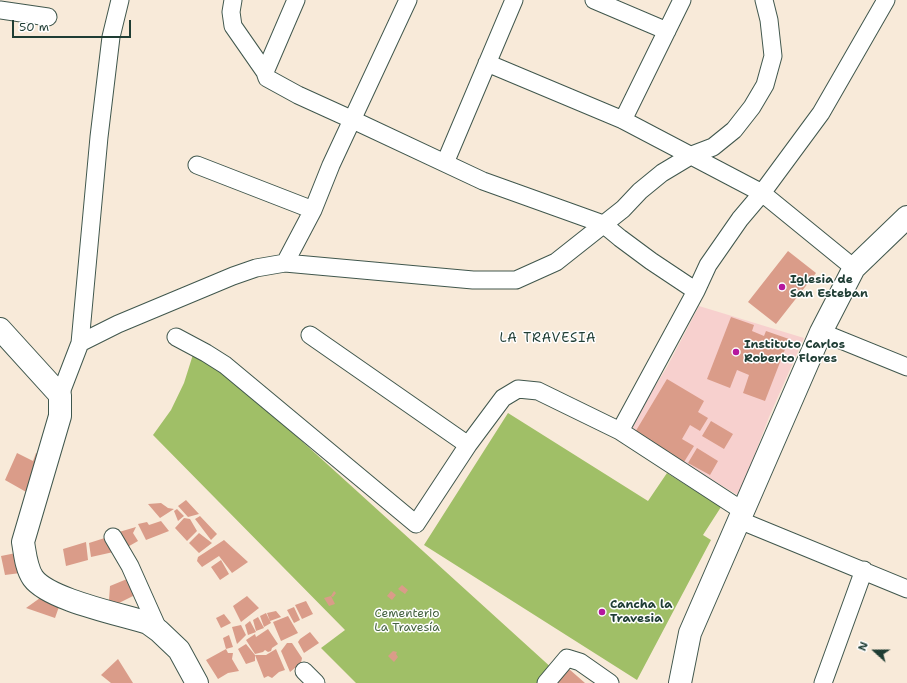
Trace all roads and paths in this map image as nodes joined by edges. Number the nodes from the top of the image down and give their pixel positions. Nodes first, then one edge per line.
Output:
1 (120, 0) edge
2 (233, 0) edge
3 (296, 0) edge
4 (408, 0) edge
5 (514, 0) edge
6 (594, 0) edge
7 (682, 0) edge
8 (764, 0) edge
9 (886, 0) edge
10 (0, 10) edge
11 (48, 17) dead end
12 (667, 31) junction
13 (487, 63) junction
14 (265, 72) junction
15 (353, 120) junction
16 (623, 120) junction
17 (692, 155) junction
18 (445, 163) junction
19 (198, 165) dead end
20 (762, 193) junction
21 (313, 210) junction
22 (907, 217) edge
23 (603, 224) junction
24 (285, 263) junction
25 (854, 268) junction
26 (696, 291) junction
27 (0, 329) edge
28 (821, 332) junction
29 (310, 335) dead end
30 (176, 338) dead end
31 (80, 344) junction
32 (907, 368) edge
33 (60, 395) junction
34 (620, 431) junction
35 (468, 445) junction
36 (741, 515) junction
37 (113, 537) dead end
38 (864, 570) junction
39 (907, 589) edge
40 (159, 631) junction
41 (304, 671) dead end
42 (197, 683) edge
43 (316, 683) edge
44 (546, 683) edge
45 (610, 683) edge
46 (680, 683) edge
47 (823, 683) edge

1 - 31 street
2 - 14 street
3 - 14 street
4 - 15 street
5 - 13 street
6 - 12 street
7 - 12 street
8 - 17 street
9 - 20 street
10 - 11 street
12 - 16 street
13 - 16 street
13 - 18 street
14 - 15 street
15 - 18 street
15 - 21 street
16 - 17 street
17 - 20 street
17 - 23 street
18 - 23 street
19 - 21 street
20 - 25 street
20 - 26 street
21 - 24 street
22 - 25 street
23 - 24 street
23 - 26 street
24 - 31 street
25 - 28 street
26 - 34 street
27 - 33 street
28 - 32 street
28 - 36 street
29 - 35 street
30 - 35 street
31 - 33 street
33 - 40 street
34 - 35 street
34 - 36 street
36 - 38 street
36 - 46 street
37 - 40 street
38 - 39 street
38 - 47 street
40 - 42 street
41 - 43 street
44 - 45 street

